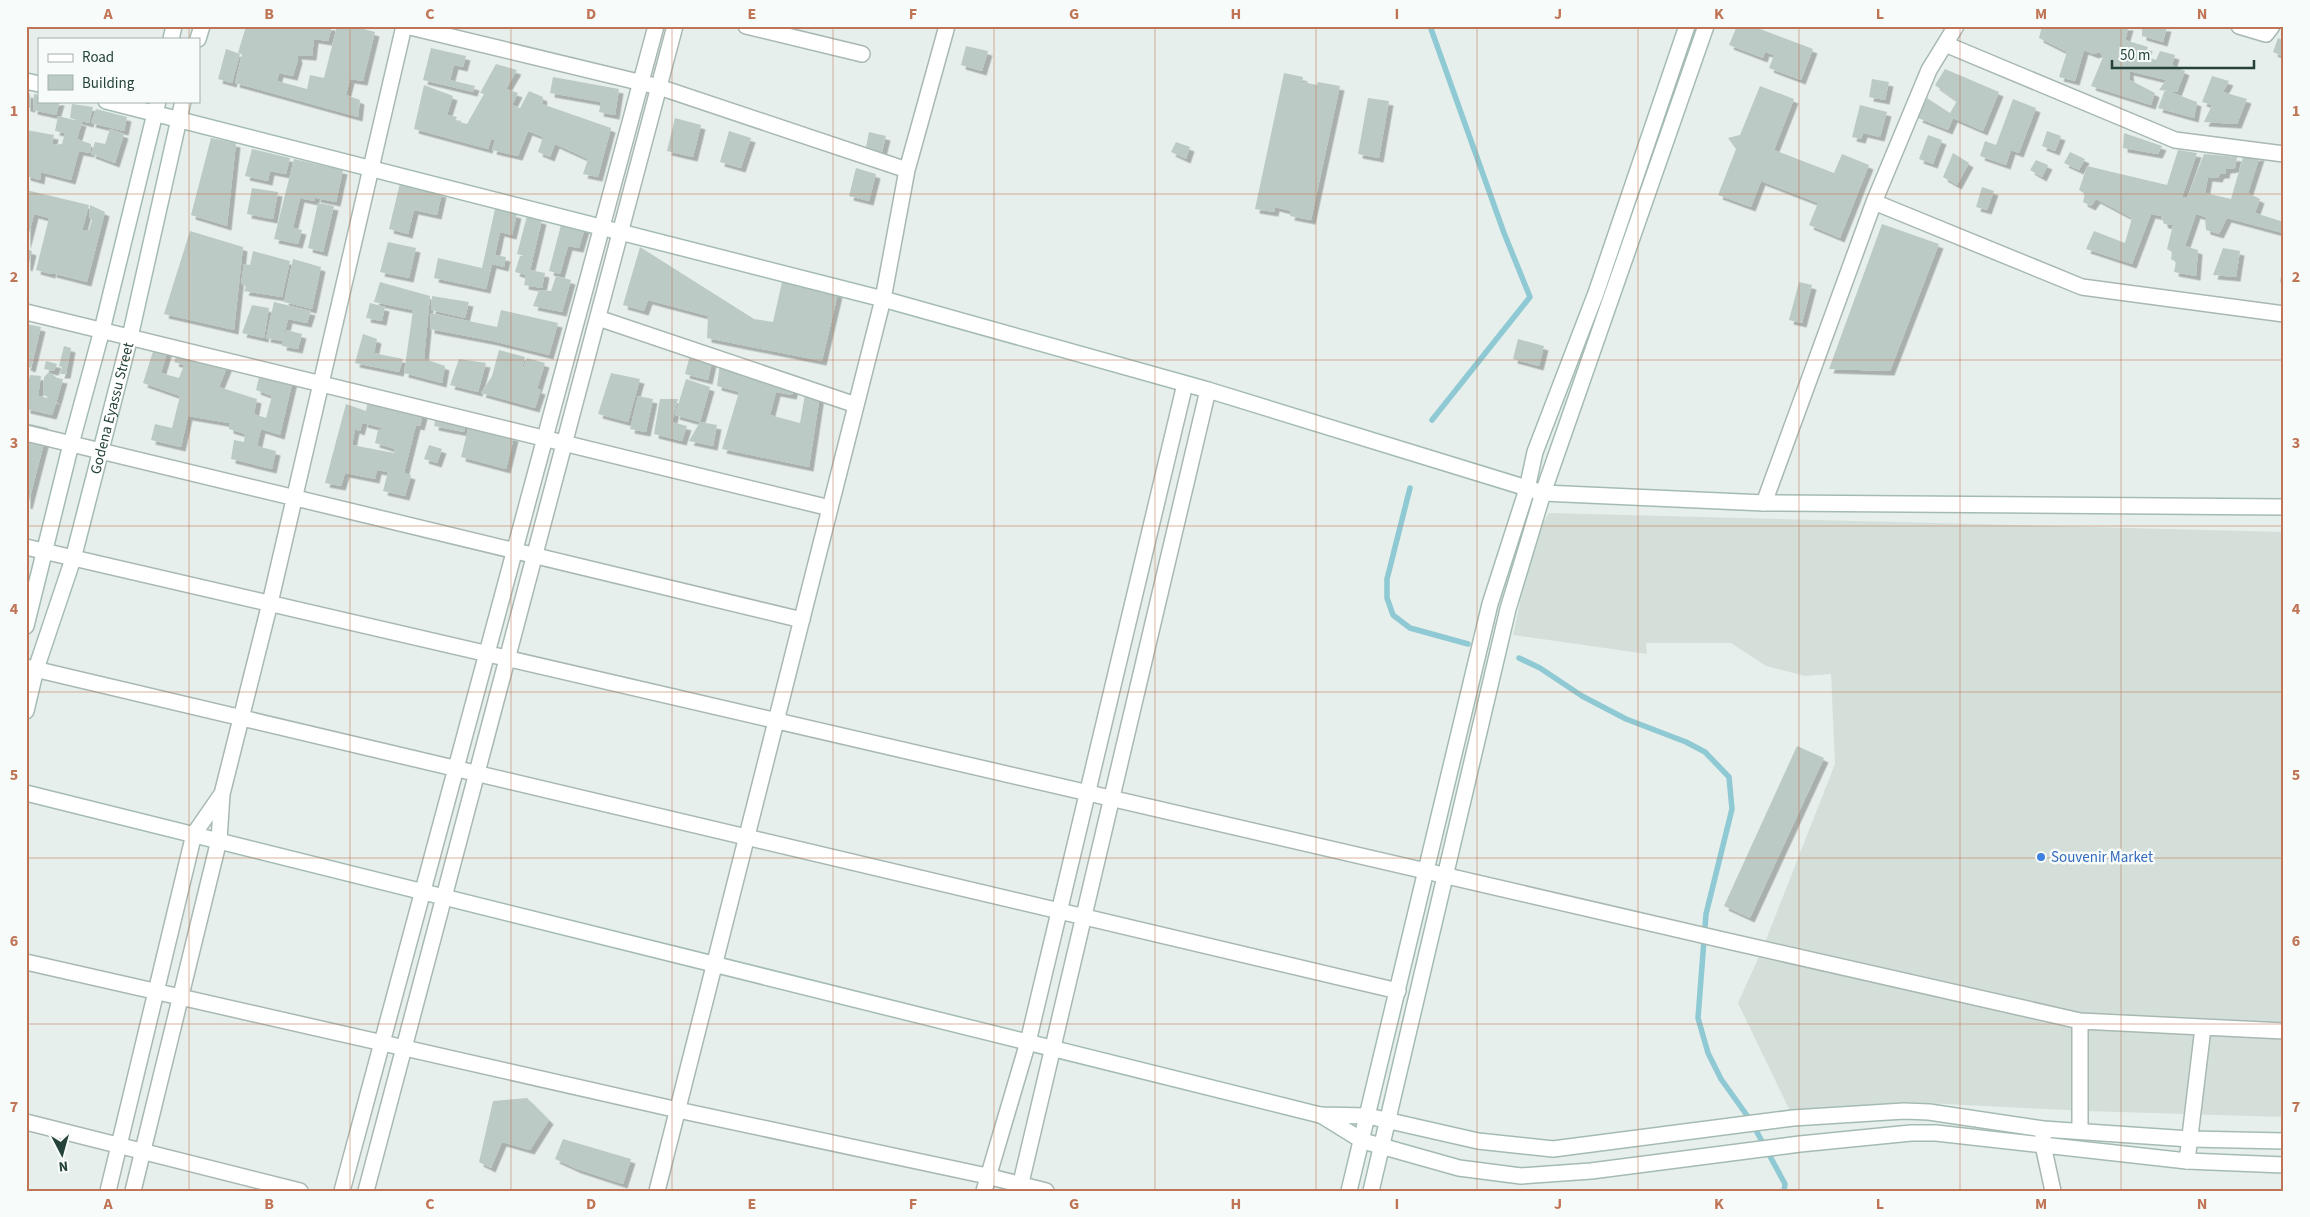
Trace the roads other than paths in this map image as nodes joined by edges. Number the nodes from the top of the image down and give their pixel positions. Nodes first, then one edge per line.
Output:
1 (202, 26) edge
2 (405, 26) edge
3 (656, 26) edge
4 (675, 26) edge
5 (746, 26) edge
6 (947, 26) edge
7 (1687, 26) edge
8 (1706, 26) edge
9 (1956, 26) edge
10 (2239, 26) edge
11 (2272, 26) edge
12 (198, 38) edge
13 (1945, 44) junction
14 (862, 54) dead end
15 (641, 83) junction
16 (659, 87) junction
17 (113, 102) edge
18 (183, 102) edge
19 (1660, 105) junction
20 (157, 108) edge
21 (1676, 111) junction
22 (179, 120) junction
23 (2284, 154) edge
24 (370, 168) junction
25 (907, 170) junction
26 (1874, 202) junction
27 (602, 227) junction
28 (620, 232) junction
29 (883, 299) junction
30 (26, 312) edge
31 (2284, 314) edge
32 (598, 318) junction
33 (102, 330) junction
34 (130, 337) junction
35 (320, 384) junction
36 (1185, 384) junction
37 (1208, 390) junction
38 (856, 406) junction
39 (26, 433) edge
40 (545, 438) junction
41 (564, 443) junction
42 (71, 444) junction
43 (101, 452) junction
44 (1527, 489) junction
45 (1543, 493) junction
46 (294, 497) junction
47 (1764, 503) junction
48 (2284, 507) edge
49 (830, 508) junction
50 (26, 546) edge
51 (45, 551) junction
52 (515, 551) junction
53 (535, 556) junction
54 (73, 559) junction
55 (270, 603) junction
56 (802, 620) junction
57 (26, 626) edge
58 (487, 653) junction
59 (507, 658) junction
60 (31, 668) edge
61 (26, 711) edge
62 (240, 718) junction
63 (776, 720) junction
64 (455, 768) junction
65 (477, 773) junction
66 (26, 792) edge
67 (1088, 793) junction
68 (222, 794) junction
69 (1112, 798) junction
70 (194, 834) junction
71 (746, 837) junction
72 (219, 840) junction
73 (1426, 871) junction
74 (1446, 876) junction
75 (422, 891) junction
76 (443, 896) junction
77 (1060, 911) junction
78 (1084, 917) junction
79 (26, 962) edge
80 (714, 964) junction
81 (1398, 991) junction
82 (156, 992) junction
83 (181, 997) junction
84 (2080, 1021) junction
85 (2203, 1028) junction
86 (2284, 1031) edge
87 (1028, 1042) junction
88 (382, 1044) junction
89 (404, 1048) junction
90 (1053, 1048) junction
91 (678, 1110) junction
92 (1320, 1114) junction
93 (1368, 1116) junction
94 (1389, 1119) junction
95 (26, 1122) edge
96 (2043, 1129) junction
97 (2080, 1131) junction
98 (2190, 1140) junction
99 (1363, 1141) junction
100 (2284, 1141) edge
101 (119, 1145) junction
102 (2043, 1145) junction
103 (1382, 1146) junction
104 (143, 1151) junction
105 (2187, 1161) junction
106 (2284, 1165) edge
107 (986, 1183) edge
108 (1019, 1188) edge
109 (108, 1191) edge
110 (133, 1191) edge
111 (300, 1191) edge
112 (342, 1191) edge
113 (366, 1191) edge
114 (657, 1191) edge
115 (1046, 1191) edge
116 (1349, 1191) edge
117 (1371, 1191) edge
118 (2053, 1191) edge

1 - 12 street
2 - 15 street
2 - 24 street
3 - 15 street
4 - 16 street
5 - 14 street
6 - 25 street
7 - 19 street
8 - 21 street
9 - 13 street
10 - 11 street
13 - 23 street
13 - 26 street
15 - 16 street
15 - 27 street
16 - 25 street
16 - 28 street
17 - 20 street
18 - 22 street, Godena Eyassu Street
19 - 21 street
19 - 44 street
20 - 22 street
20 - 33 street, Godena Eyassu Street
21 - 45 street
22 - 24 street
22 - 34 street, Godena Eyassu Street
24 - 27 street
24 - 35 street
25 - 29 street
26 - 31 street
26 - 47 street
27 - 28 street
27 - 40 street
28 - 29 street
28 - 32 street
29 - 36 street
29 - 38 street
30 - 33 street
32 - 38 street
32 - 41 street
33 - 34 street
33 - 42 street, Godena Eyassu Street
34 - 35 street
34 - 43 street, Godena Eyassu Street
35 - 40 street
35 - 46 street
36 - 37 street
36 - 67 street
37 - 44 street
37 - 69 street
38 - 49 street
39 - 42 street
40 - 41 street
40 - 52 street
41 - 49 street
41 - 53 street
42 - 43 street
42 - 51 street, Godena Eyassu Street
43 - 46 street
43 - 54 street, Godena Eyassu Street
44 - 45 street
44 - 73 street
45 - 47 street
45 - 74 street
46 - 52 street
46 - 55 street
47 - 48 street
49 - 56 street
50 - 51 street
51 - 54 street
51 - 57 street, Godena Eyassu Street
52 - 53 street
52 - 58 street
53 - 56 street
53 - 59 street
54 - 55 street
54 - 60 street, Godena Eyassu Street
55 - 58 street
55 - 62 street
56 - 63 street
58 - 59 street
58 - 64 street
59 - 63 street
59 - 65 street
60 - 61 street, Godena Eyassu Street
60 - 62 street
62 - 64 street
62 - 68 street
63 - 67 street
63 - 71 street
64 - 65 street
64 - 75 street
65 - 71 street
65 - 76 street
66 - 70 street
67 - 69 street
67 - 77 street
68 - 70 street
68 - 72 street
69 - 73 street
69 - 78 street
70 - 72 street
70 - 82 street
71 - 77 street
71 - 80 street
72 - 75 street
72 - 83 street
73 - 74 street
73 - 81 street
74 - 84 street
74 - 94 street
75 - 76 street
75 - 88 street
76 - 80 street
76 - 89 street
77 - 78 street
77 - 87 street
78 - 81 street
78 - 90 street
79 - 82 street
80 - 87 street
80 - 91 street
81 - 93 street
82 - 83 street
82 - 101 street
83 - 88 street
83 - 104 street
84 - 85 street
84 - 97 street
85 - 86 street
85 - 98 street
87 - 90 street
87 - 107 street
88 - 89 street
88 - 112 street
89 - 91 street
89 - 113 street
90 - 92 street
90 - 108 street
91 - 107 street
91 - 114 street
92 - 93 street
92 - 99 street
93 - 94 street
93 - 99 street
94 - 96 street
94 - 103 street
95 - 101 street
96 - 97 street
96 - 102 street
97 - 98 street
98 - 100 street
98 - 105 street
99 - 103 street
99 - 116 street
101 - 104 street
101 - 109 street
102 - 103 street
102 - 105 street
102 - 118 street
103 - 117 street
104 - 110 street
104 - 111 street
105 - 106 street
107 - 108 street
108 - 115 street

